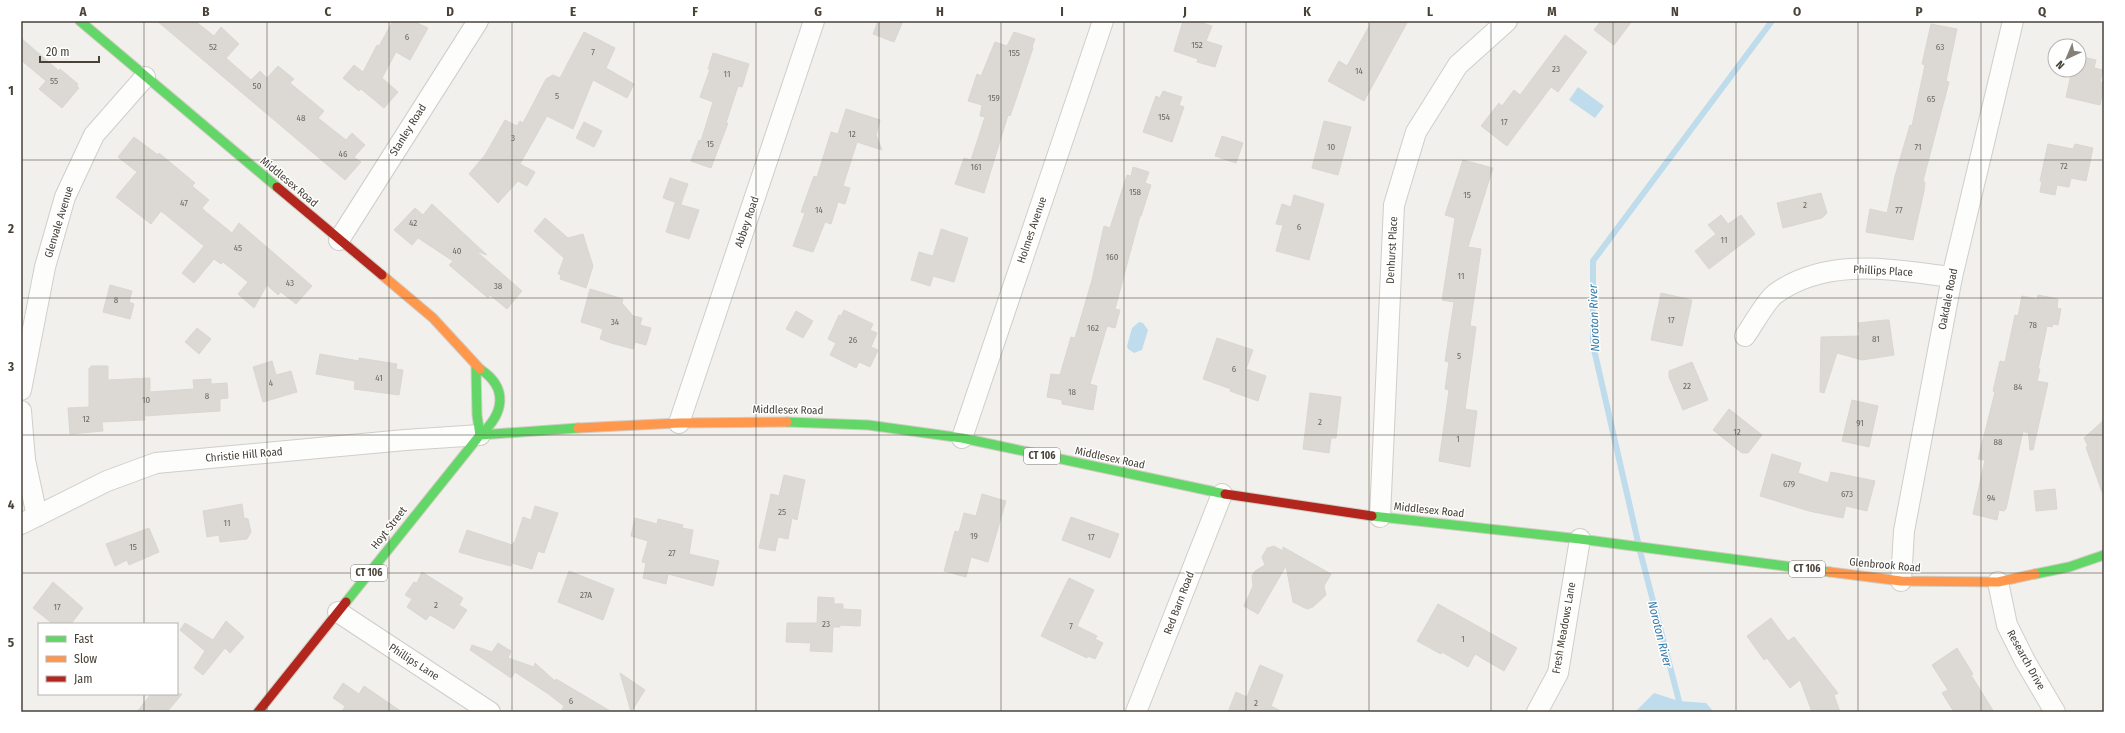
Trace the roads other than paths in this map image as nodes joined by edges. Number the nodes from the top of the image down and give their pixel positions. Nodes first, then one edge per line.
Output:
1 (80, 21) edge
2 (478, 21) edge
3 (814, 21) edge
4 (1103, 21) edge
5 (1507, 21) edge
6 (2013, 21) edge
7 (145, 77) junction
8 (339, 240) junction
9 (1952, 277) junction
10 (1745, 336) dead end
11 (476, 367) junction
12 (21, 390) edge
13 (21, 411) edge
14 (679, 423) junction
15 (480, 435) junction
16 (962, 438) junction
17 (1222, 494) junction
18 (1380, 517) junction
19 (29, 520) edge
20 (1580, 539) junction
21 (1662, 550) joint
22 (2104, 555) edge
23 (1902, 581) junction
24 (1998, 582) junction
25 (338, 612) junction
26 (258, 712) edge
27 (490, 712) edge
28 (1136, 712) edge
29 (1537, 712) edge
30 (2056, 712) edge

1 - 7 main road, Middlesex Road
2 - 8 street, Stanley Road
3 - 14 street, Abbey Road
4 - 16 street, Holmes Avenue
5 - 18 street, Denhurst Place
6 - 9 street, Oakdale Road
7 - 8 main road, Middlesex Road
7 - 12 street, Glenvale Avenue
8 - 11 main road, Middlesex Road
9 - 10 street, Phillips Place
9 - 23 street, Oakdale Road
11 - 15 main road
11 - 15 main road, Middlesex Road
13 - 19 street
14 - 15 main road, Middlesex Road / CT 106
14 - 16 main road, Middlesex Road / CT 106
15 - 19 street, Christie Hill Road
15 - 25 main road, Hoyt Street / CT 106
16 - 17 main road, Middlesex Road / CT 106
17 - 18 main road, Middlesex Road / CT 106
17 - 28 street, Red Barn Road
18 - 20 main road, Middlesex Road / CT 106
20 - 21 main road, Middlesex Road / CT 106
20 - 29 street, Fresh Meadows Lane
21 - 23 main road, Glenbrook Road / CT 106
22 - 24 main road, Glenbrook Road / CT 106
23 - 24 main road, Glenbrook Road / CT 106
24 - 30 street, Research Drive
25 - 26 main road, Hoyt Street / CT 106
25 - 27 street, Phillips Lane

